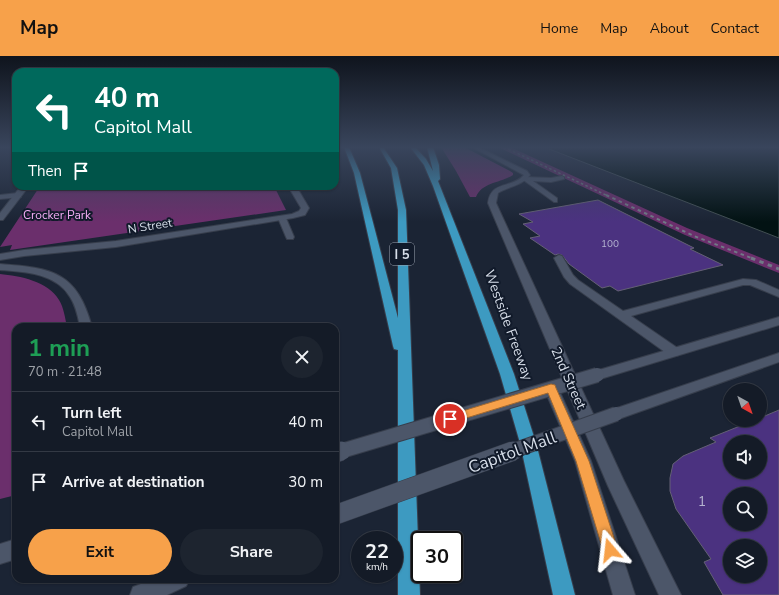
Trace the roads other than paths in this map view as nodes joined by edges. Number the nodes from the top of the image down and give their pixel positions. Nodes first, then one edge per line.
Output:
1 (357, 172) edge
2 (395, 172) edge
3 (431, 172) edge
4 (436, 172) edge
5 (525, 172) edge
6 (526, 178) junction
7 (562, 178) dead end
8 (437, 186) junction
9 (21, 190) edge
10 (294, 190) edge
11 (18, 195) junction
12 (0, 197) edge
13 (554, 200) dead end
14 (0, 218) edge
15 (282, 218) junction
16 (290, 237) dead end
17 (0, 257) edge
18 (559, 258) dead end
19 (0, 267) edge
20 (779, 294) edge
21 (622, 315) junction
22 (779, 321) edge
23 (85, 323) edge
24 (674, 352) junction
25 (779, 357) edge
26 (404, 366) junction
27 (551, 388) junction
28 (570, 432) junction
29 (339, 453) edge
30 (339, 514) edge
31 (12, 550) edge
32 (0, 554) edge
33 (169, 583) edge
34 (409, 593) edge
35 (140, 595) edge
36 (564, 595) edge
37 (624, 595) edge
38 (670, 595) edge

1 - 26 highway
2 - 26 highway, I 5
3 - 8 highway, Westside Freeway
4 - 8 highway
5 - 6 street
6 - 7 street
6 - 13 street
6 - 38 street, 2nd Street
8 - 36 highway, Westside Freeway
9 - 11 street
10 - 15 street, N Street
11 - 12 street
11 - 14 street
15 - 16 street
15 - 17 street, N Street
18 - 21 street
19 - 23 street
20 - 21 street
21 - 24 street
22 - 24 street
24 - 27 street, bridge
25 - 28 street, Capitol Mall, bridge
26 - 34 highway, I 5
27 - 28 street, 2nd Street
27 - 29 street, bridge
28 - 30 street, Capitol Mall, bridge
28 - 37 street, 2nd Street
31 - 32 street
33 - 35 street

